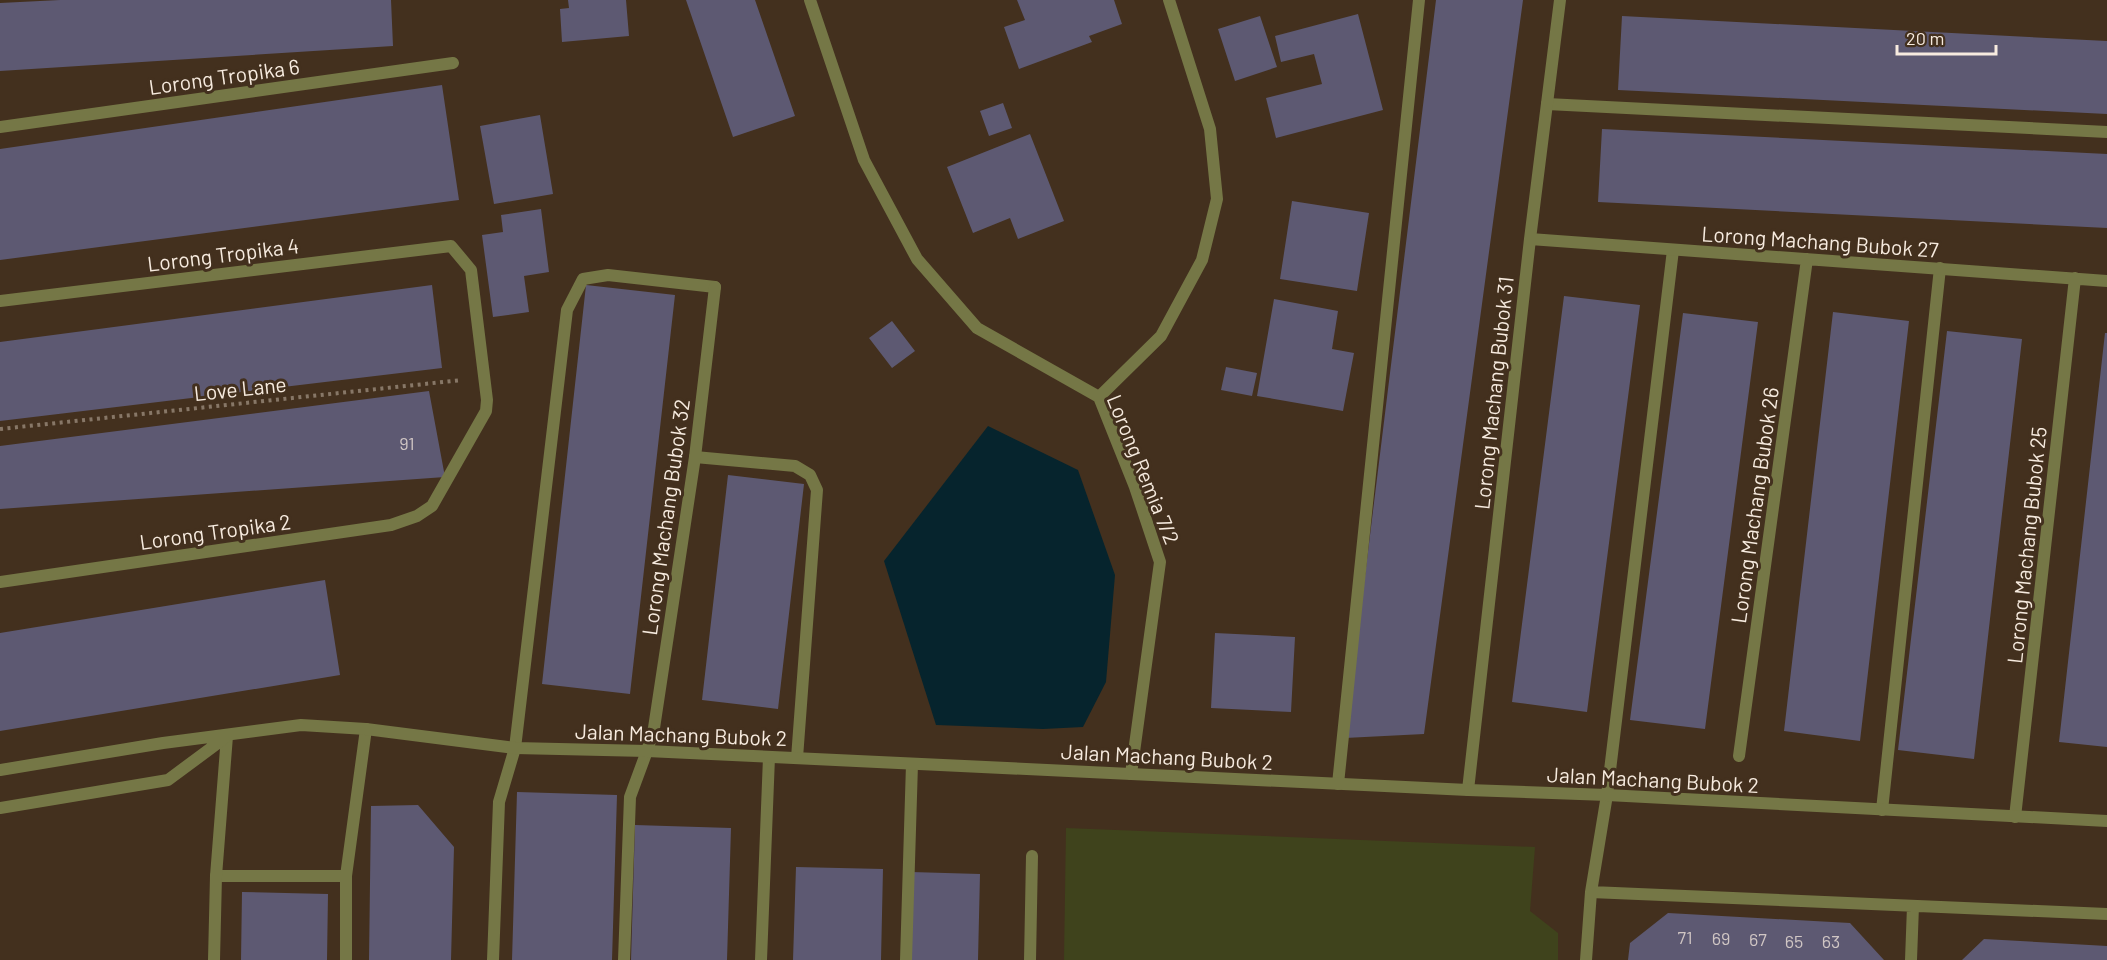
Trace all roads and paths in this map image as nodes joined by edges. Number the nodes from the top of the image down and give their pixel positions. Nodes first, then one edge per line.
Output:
1 (810, 0) edge
2 (1169, 0) edge
3 (1419, 0) edge
4 (1560, 0) edge
5 (453, 63) dead end
6 (1547, 104) junction
7 (0, 127) edge
8 (2107, 132) edge
9 (1530, 239) junction
10 (1673, 250) junction
11 (1807, 259) junction
12 (1940, 268) junction
13 (2075, 278) junction
14 (2107, 280) edge
15 (0, 301) edge
16 (484, 378) junction
17 (1099, 397) junction
18 (0, 429) edge
19 (694, 457) junction
20 (0, 582) edge
21 (366, 729) junction
22 (227, 736) junction
23 (515, 748) junction
24 (647, 751) junction
25 (1739, 756) dead end
26 (769, 757) junction
27 (797, 758) junction
28 (912, 764) junction
29 (0, 770) edge
30 (1131, 774) junction
31 (1338, 784) junction
32 (1468, 790) junction
33 (1607, 795) junction
34 (0, 808) edge
35 (1882, 810) junction
36 (2015, 817) junction
37 (2107, 821) edge
38 (1032, 856) dead end
39 (216, 876) junction
40 (346, 876) junction
41 (1591, 892) junction
42 (1913, 906) junction
43 (2107, 914) edge
44 (214, 960) edge
45 (346, 960) edge
46 (493, 960) edge
47 (624, 960) edge
48 (761, 960) edge
49 (906, 960) edge
50 (1030, 960) edge
51 (1586, 960) edge
52 (1911, 960) edge

1 - 17 street, Lorong Remia 7/2
2 - 17 street
3 - 31 street
4 - 6 street, Lorong Machang Bubok 31
5 - 7 street, Lorong Tropika 6
6 - 8 street
6 - 9 street, Lorong Machang Bubok 31
9 - 10 street, Lorong Machang Bubok 27
9 - 32 street, Lorong Machang Bubok 31
10 - 11 street, Lorong Machang Bubok 27
10 - 33 street
11 - 12 street, Lorong Machang Bubok 27
11 - 25 street, Lorong Machang Bubok 26
12 - 13 street, Lorong Machang Bubok 27
12 - 35 street
13 - 14 street, Lorong Machang Bubok 27
13 - 36 street, Lorong Machang Bubok 25
15 - 16 street, Lorong Tropika 4
16 - 18 path, Love Lane
16 - 20 street, Lorong Tropika 2
17 - 30 street, Lorong Remia 7/2
19 - 23 street, Lorong Machang Bubok 32
19 - 24 street, Lorong Machang Bubok 32
19 - 27 street
21 - 22 street, Jalan Machang Bubok 2
21 - 23 street, Jalan Machang Bubok 2
21 - 40 street
22 - 29 street, Jalan Machang Bubok 2
22 - 34 street, Jalan Machang Bubok 2
22 - 39 street
23 - 24 street, Jalan Machang Bubok 2
23 - 46 street
24 - 26 street, Jalan Machang Bubok 2
24 - 47 street, Lorong Machang Bubok 32
26 - 27 street, Jalan Machang Bubok 2
26 - 48 street
27 - 28 street, Jalan Machang Bubok 2
28 - 30 street, Jalan Machang Bubok 2
28 - 49 street
30 - 31 street, Jalan Machang Bubok 2
31 - 32 street, Jalan Machang Bubok 2
32 - 33 street, Jalan Machang Bubok 2
33 - 35 street, Jalan Machang Bubok 2
33 - 41 street
35 - 36 street, Jalan Machang Bubok 2
36 - 37 street, Jalan Machang Bubok 2
38 - 50 street
39 - 40 street
39 - 44 street
40 - 45 street
41 - 42 street
41 - 51 street
42 - 43 street
42 - 52 street

